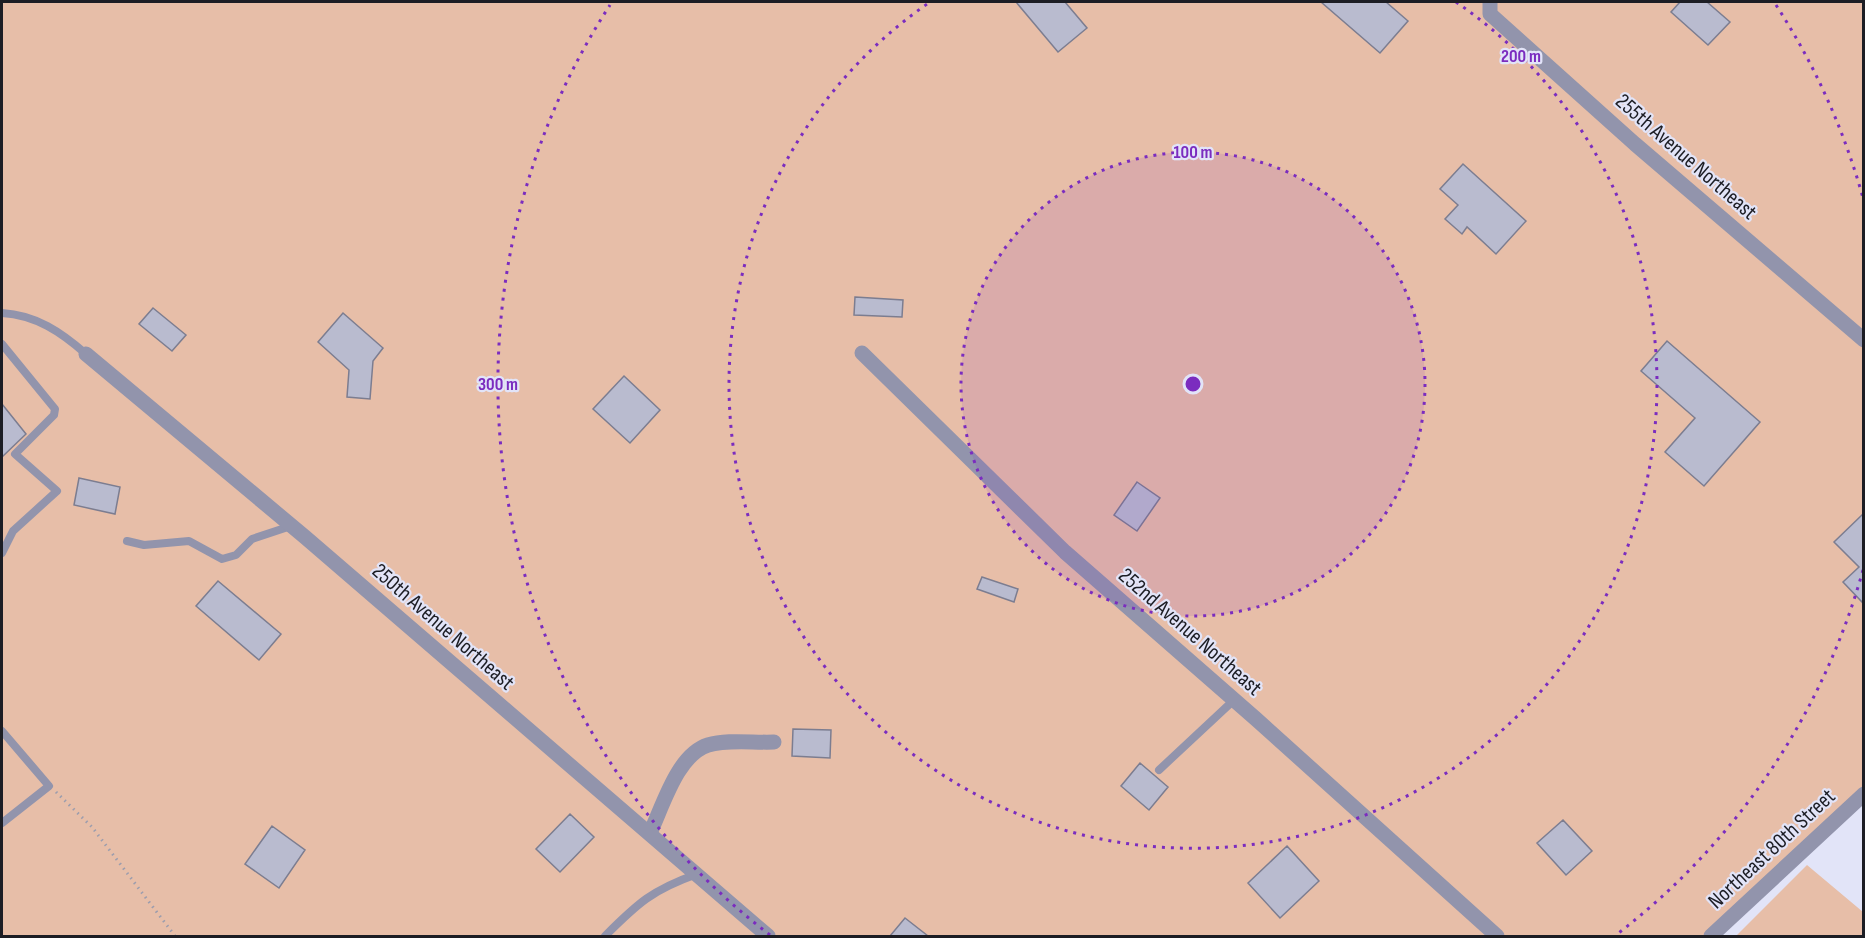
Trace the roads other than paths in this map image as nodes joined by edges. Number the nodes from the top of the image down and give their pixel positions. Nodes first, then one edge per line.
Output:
1 (1490, 2) edge
2 (2, 313) edge
3 (1863, 340) edge
4 (2, 344) edge
5 (862, 353) dead end
6 (86, 354) joint
7 (291, 526) junction
8 (127, 541) dead end
9 (2, 553) edge
10 (1234, 700) junction
11 (2, 731) edge
12 (774, 742) dead end
13 (1159, 770) dead end
14 (1863, 794) edge
15 (2, 823) edge
16 (650, 833) junction
17 (697, 874) junction
18 (605, 936) edge
19 (768, 936) edge
20 (1497, 936) edge
21 (1711, 936) edge

1 - 3 street, 255th Avenue Northeast
2 - 6 lane
4 - 9 lane
5 - 10 street, 252nd Avenue Northeast
6 - 7 street, 250th Avenue Northeast
7 - 8 lane
7 - 16 street, 250th Avenue Northeast
10 - 13 lane
10 - 20 street, 252nd Avenue Northeast
11 - 15 lane
12 - 16 street
14 - 21 street, Northeast 80th Street
16 - 17 street, 250th Avenue Northeast
17 - 18 lane
17 - 19 street, 250th Avenue Northeast

